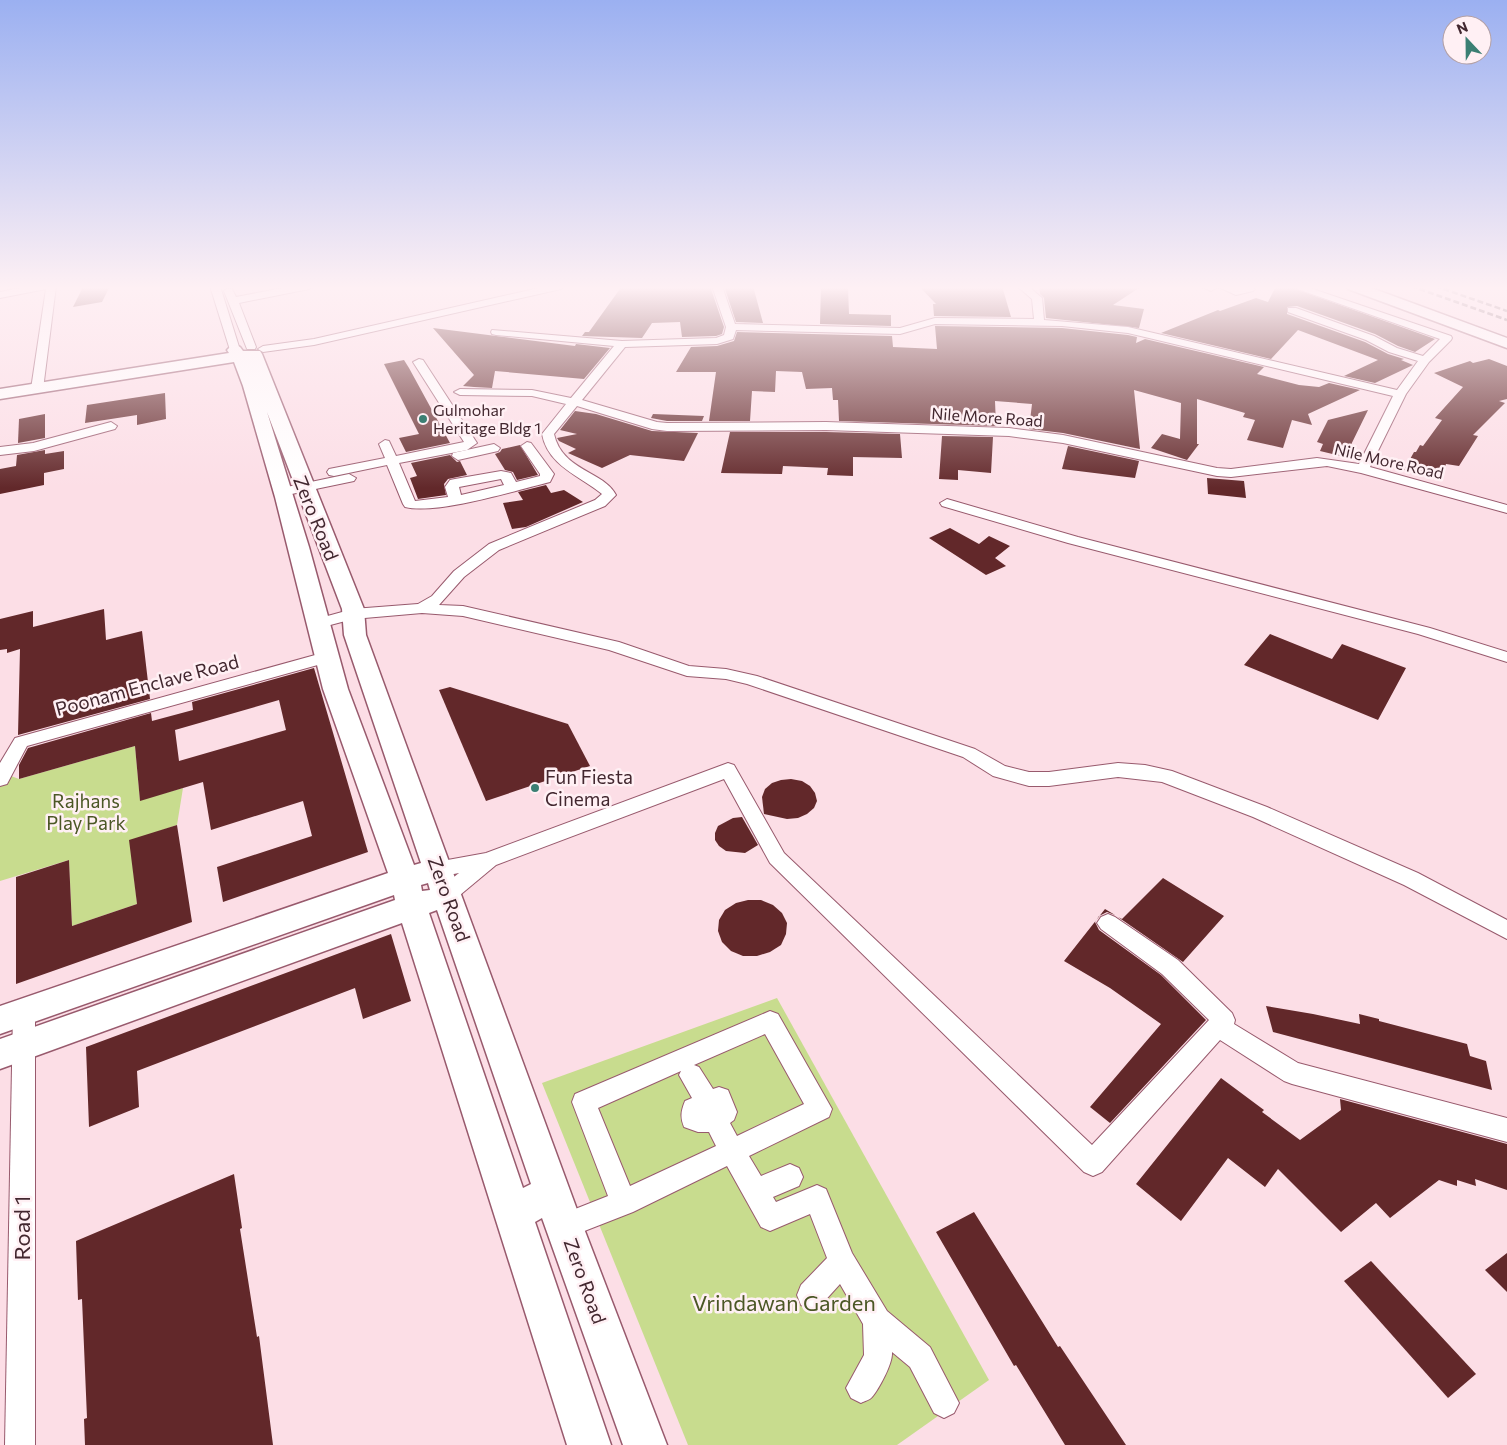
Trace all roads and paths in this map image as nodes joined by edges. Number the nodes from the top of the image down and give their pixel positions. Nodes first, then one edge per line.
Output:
1 (41, 353) edge
2 (233, 353) edge
3 (249, 353) edge
4 (615, 353) edge
5 (1228, 353) edge
6 (1404, 353) edge
7 (1432, 353) edge
8 (1425, 360) junction
9 (419, 362) dead end
10 (37, 385) junction
11 (0, 388) edge
12 (460, 392) dead end
13 (0, 394) edge
14 (1400, 394) junction
15 (576, 402) junction
16 (111, 426) dead end
17 (385, 444) dead end
18 (527, 446) dead end
19 (494, 448) dead end
20 (0, 451) edge
21 (393, 465) junction
22 (1362, 468) junction
23 (334, 472) dead end
24 (293, 490) junction
25 (947, 503) dead end
26 (1507, 509) edge
27 (422, 608) junction
28 (354, 614) junction
29 (319, 622) junction
30 (326, 657) junction
31 (1507, 657) edge
32 (396, 753) junction
33 (362, 763) junction
34 (0, 779) edge
35 (443, 882) junction
36 (409, 893) junction
37 (1108, 923) dead end
38 (1507, 930) edge
39 (12, 1016) edge
40 (1218, 1026) junction
41 (12, 1050) edge
42 (691, 1075) dead end
43 (1507, 1130) edge
44 (731, 1152) junction
45 (790, 1177) dead end
46 (756, 1191) junction
47 (552, 1192) junction
48 (624, 1203) junction
49 (513, 1214) junction
50 (564, 1226) junction
51 (842, 1262) junction
52 (811, 1295) dead end
53 (882, 1330) junction
54 (861, 1388) dead end
55 (944, 1403) dead end
56 (20, 1445) edge
57 (589, 1445) edge
58 (646, 1445) edge

1 - 10 street
2 - 10 street
3 - 24 street, Zero Road
4 - 15 street
5 - 14 street
6 - 8 street
7 - 8 street
8 - 14 street
9 - 21 street
10 - 11 street
10 - 13 street
12 - 15 street, Nile More Road
14 - 22 street
15 - 22 street, Nile More Road
15 - 27 street
16 - 20 street
17 - 21 street
18 - 21 street
19 - 21 street
21 - 23 street
21 - 24 street
22 - 26 street, Nile More Road
24 - 28 street, Zero Road
24 - 29 street, Zero Road
25 - 31 street
27 - 28 street
27 - 38 street
28 - 29 street
28 - 32 street, Zero Road
29 - 30 street, Zero Road
30 - 33 street, Zero Road
30 - 34 street, Poonam Enclave Road
32 - 33 street
32 - 35 street, Zero Road
33 - 36 street, Zero Road
35 - 36 street
35 - 40 street
35 - 47 street, Zero Road
36 - 39 street
36 - 41 street
36 - 49 street, Zero Road
37 - 40 street
39 - 41 street, Road 1
40 - 43 street
41 - 56 street, Road 1
42 - 44 street
44 - 46 street
44 - 48 street
44 - 48 street
45 - 46 street
46 - 51 street
47 - 49 street
47 - 50 street, Zero Road
48 - 50 street
49 - 57 street, Zero Road
50 - 58 street, Zero Road
51 - 52 street
51 - 53 street
53 - 54 street
53 - 55 street

